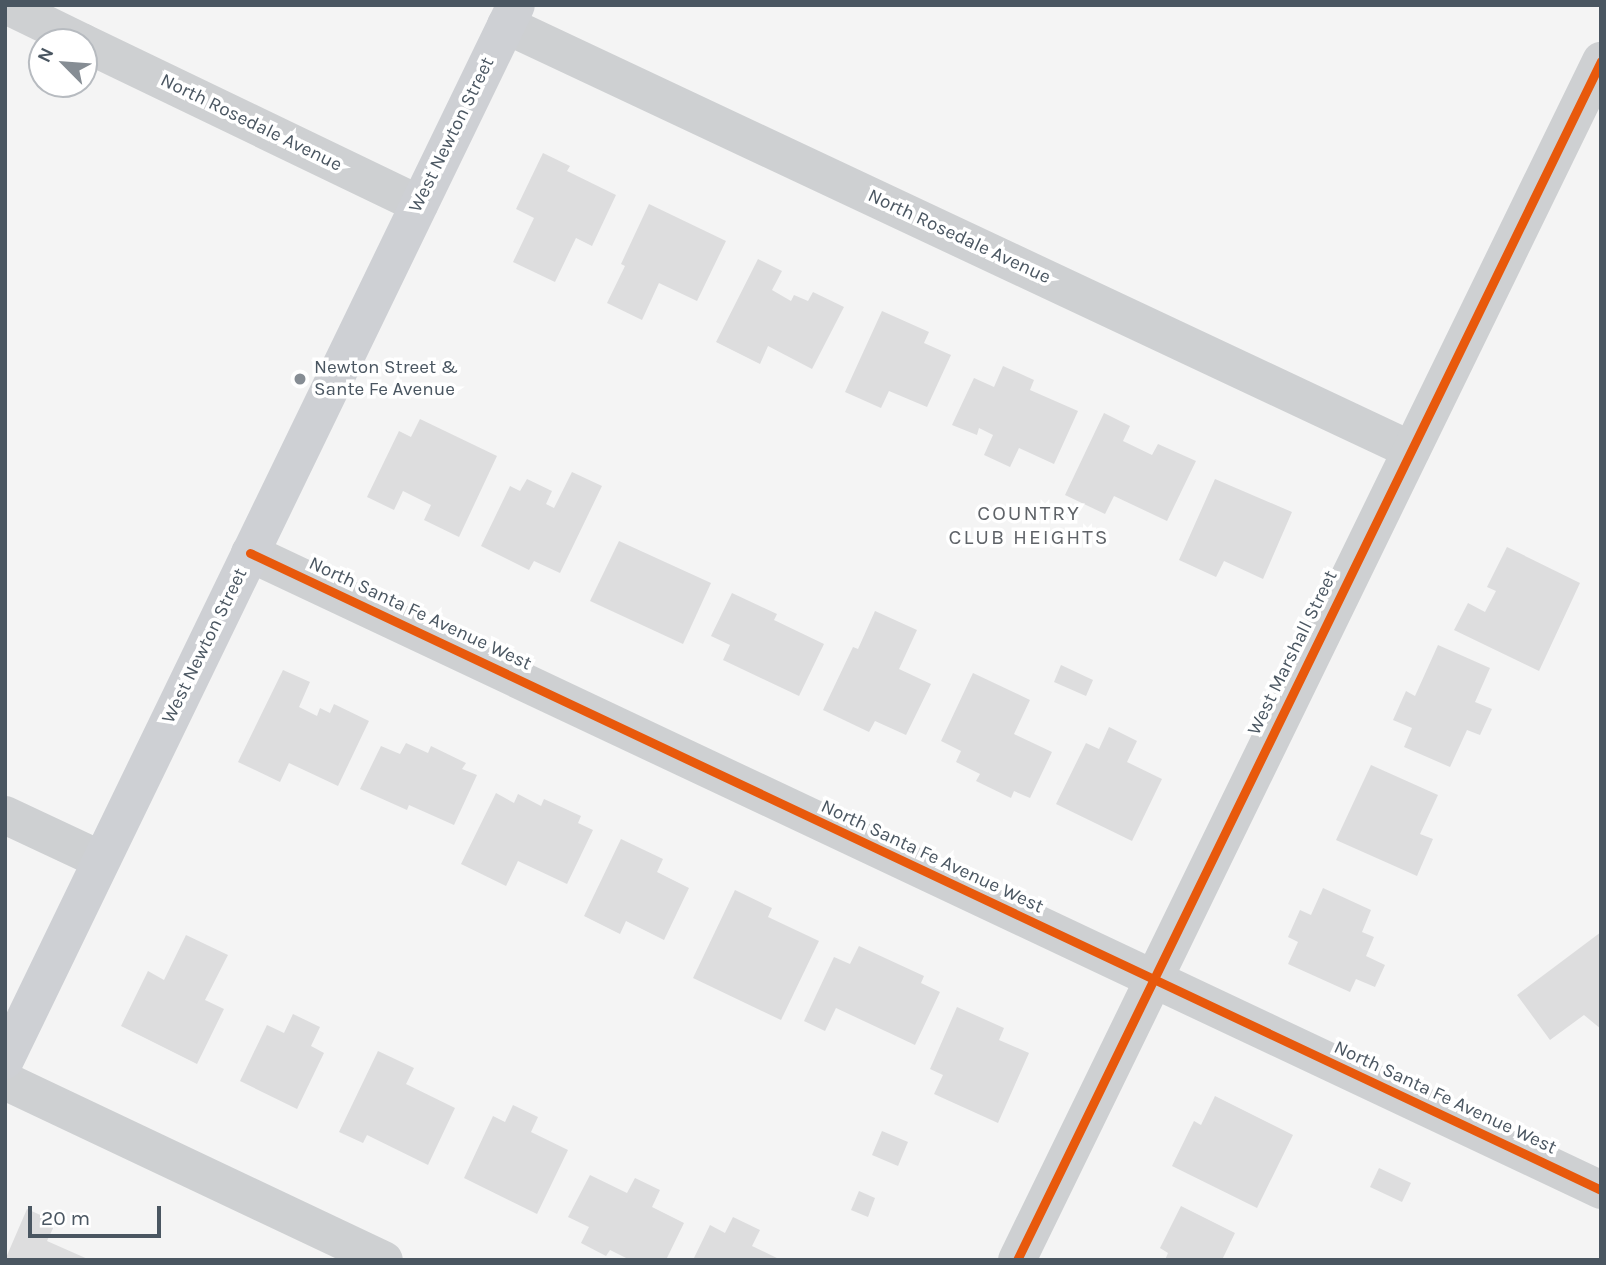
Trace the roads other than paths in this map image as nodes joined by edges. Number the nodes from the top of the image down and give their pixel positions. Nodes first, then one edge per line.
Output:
1 (6, 5) edge
2 (511, 15) edge
3 (54, 28) edge
4 (98, 49) edge
5 (1601, 61) edge
6 (419, 204) junction
7 (1411, 450) junction
8 (250, 553) junction
9 (5, 815) edge
10 (101, 860) junction
11 (1154, 981) junction
12 (5, 1060) edge
13 (5, 1082) edge
14 (1601, 1190) edge
15 (384, 1260) edge
16 (1017, 1260) edge

1 - 3 street, North Rosedale Avenue
2 - 6 street, West Newton Street
2 - 7 street, North Rosedale Avenue
4 - 6 street, North Rosedale Avenue
5 - 7 street, West Marshall Street
6 - 8 street, West Newton Street
7 - 11 street, West Marshall Street
8 - 10 street, West Newton Street
8 - 11 street, North Santa Fe Avenue West
9 - 10 street
10 - 12 street, West Newton Street
11 - 14 street, North Santa Fe Avenue West
11 - 16 street, West Marshall Street
13 - 15 street

